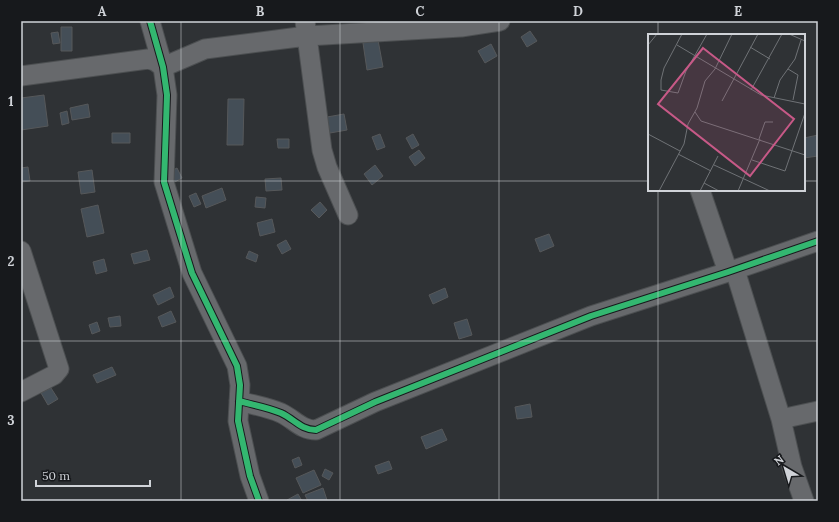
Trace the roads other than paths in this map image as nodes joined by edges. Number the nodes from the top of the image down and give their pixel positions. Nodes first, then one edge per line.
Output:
1 (150, 21) edge
2 (500, 21) edge
3 (461, 24) edge
4 (306, 28) edge
5 (163, 66) junction
6 (21, 76) edge
7 (700, 191) edge
8 (348, 216) dead end
9 (818, 241) edge
10 (21, 251) edge
11 (731, 271) junction
12 (21, 392) edge
13 (239, 401) junction
14 (818, 411) edge
15 (782, 419) junction
16 (259, 501) edge
17 (804, 501) edge

1 - 5 street
2 - 3 street
3 - 4 street
4 - 5 street
4 - 8 street
5 - 6 street
5 - 13 street
7 - 11 street
9 - 11 street
10 - 12 street
11 - 13 street
11 - 15 street
13 - 16 street
14 - 15 street
15 - 17 street

